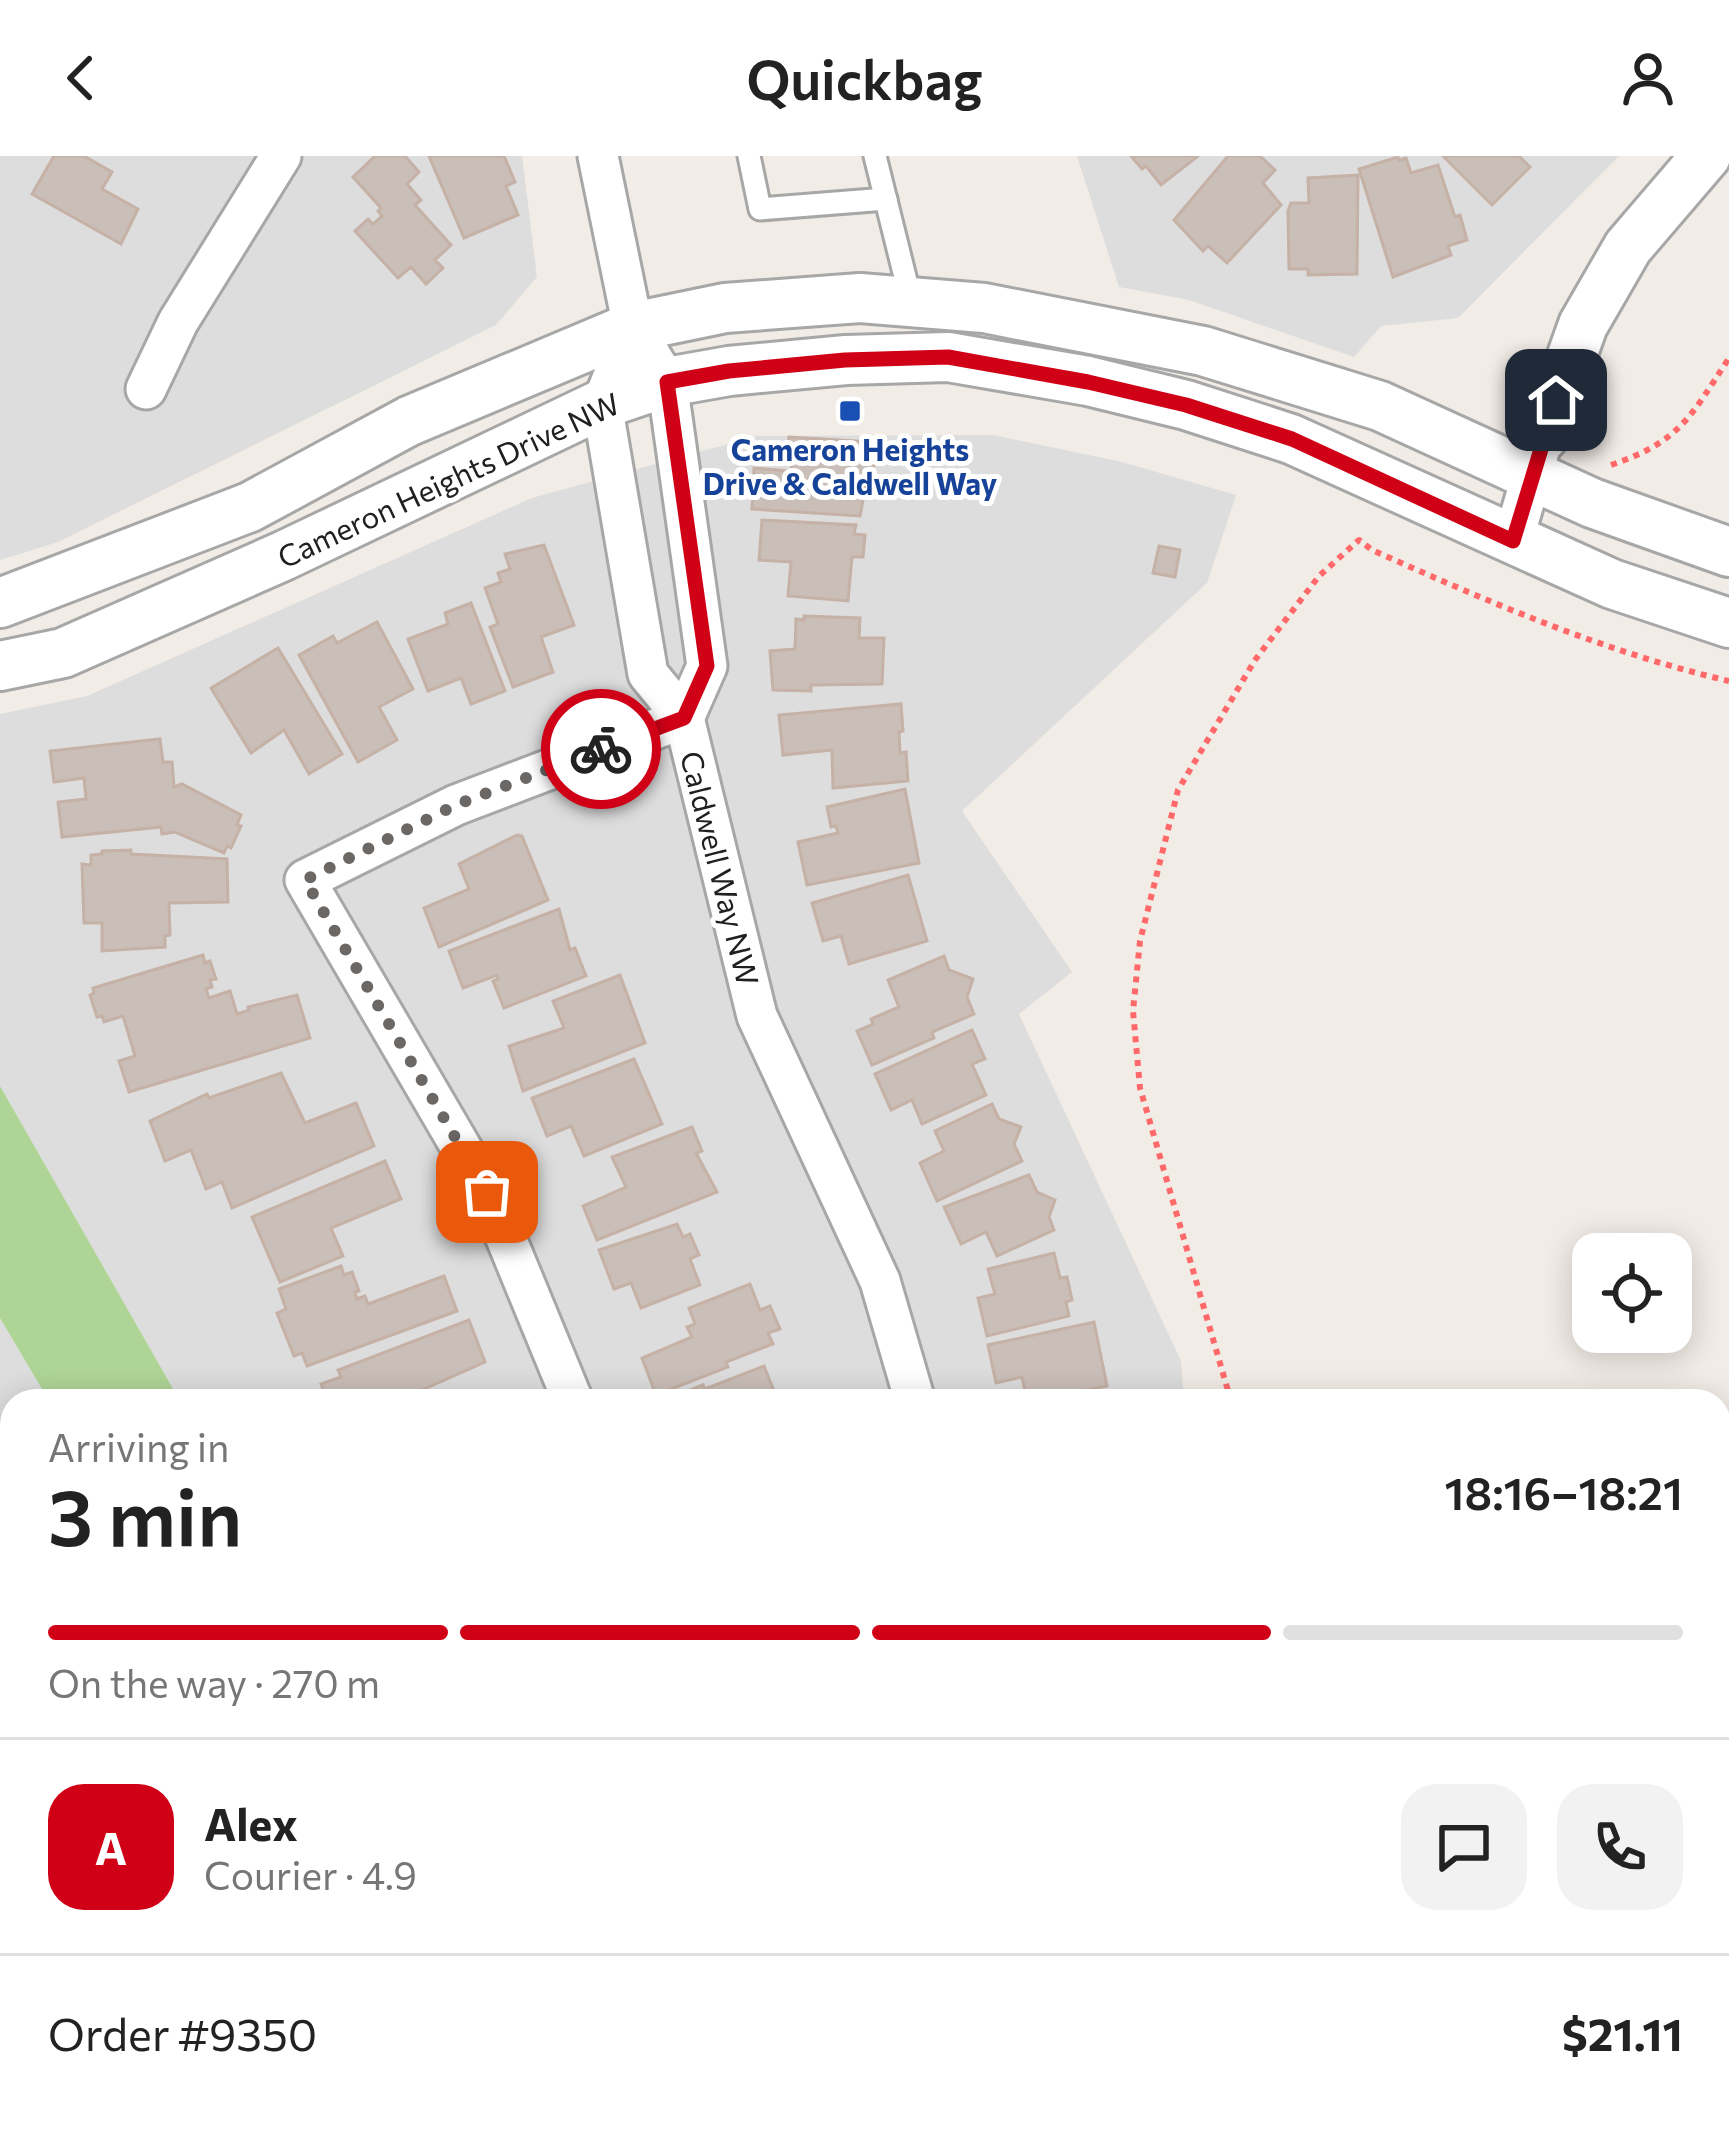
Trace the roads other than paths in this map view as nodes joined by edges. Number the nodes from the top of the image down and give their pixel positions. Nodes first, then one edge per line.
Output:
1 (281, 156) edge
2 (598, 156) edge
3 (748, 156) edge
4 (875, 156) edge
5 (1706, 156) edge
6 (886, 199) junction
7 (911, 302) junction
8 (634, 327) junction
9 (667, 382) junction
10 (146, 389) dead end
11 (602, 404) junction
12 (1537, 457) junction
13 (1513, 541) junction
14 (1729, 552) edge
15 (0, 603) edge
16 (1729, 623) edge
17 (0, 666) edge
18 (684, 718) junction
19 (568, 1389) edge
20 (912, 1389) edge

1 - 10 street
2 - 8 street
3 - 6 lane
4 - 6 lane
5 - 12 street
6 - 7 lane
7 - 8 street, Cameron Heights Drive NW
7 - 12 street, Cameron Heights Drive NW
8 - 9 street
8 - 11 street
8 - 15 street, Cameron Heights Drive NW
9 - 11 street, Cameron Heights Drive NW
9 - 13 street, Cameron Heights Drive NW
9 - 18 street
11 - 17 street, Cameron Heights Drive NW
11 - 18 street, Caldwell Way NW
12 - 13 street
12 - 14 street, Cameron Heights Drive NW
13 - 16 street, Cameron Heights Drive NW
18 - 19 street
18 - 20 street, Caldwell Way NW

